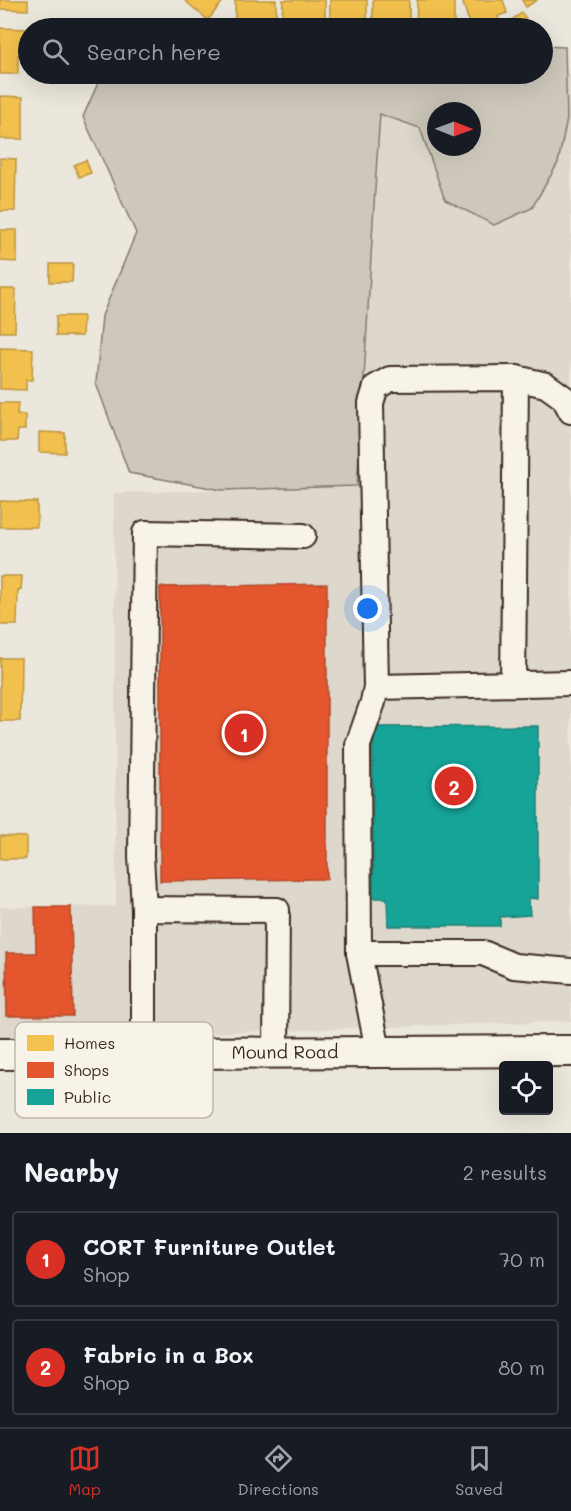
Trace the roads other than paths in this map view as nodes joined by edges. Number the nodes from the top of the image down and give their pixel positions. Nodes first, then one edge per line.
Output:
1 (516, 378) junction
2 (571, 411) edge
3 (303, 537) dead end
4 (571, 683) edge
5 (513, 684) junction
6 (376, 687) junction
7 (144, 909) junction
8 (359, 952) junction
9 (571, 971) edge
10 (144, 1022) edge
11 (378, 1051) junction
12 (571, 1051) edge
13 (213, 1052) edge
14 (276, 1052) junction
15 (0, 1054) edge
16 (15, 1054) edge

1 - 2 lane
1 - 5 lane
1 - 6 lane
3 - 7 lane
4 - 5 lane
5 - 6 lane
6 - 8 lane
7 - 10 lane
7 - 14 lane
8 - 9 lane
8 - 11 lane
11 - 12 main road, Mound Road
11 - 14 main road, Mound Road
13 - 14 main road, Mound Road
15 - 16 main road, Mound Road

